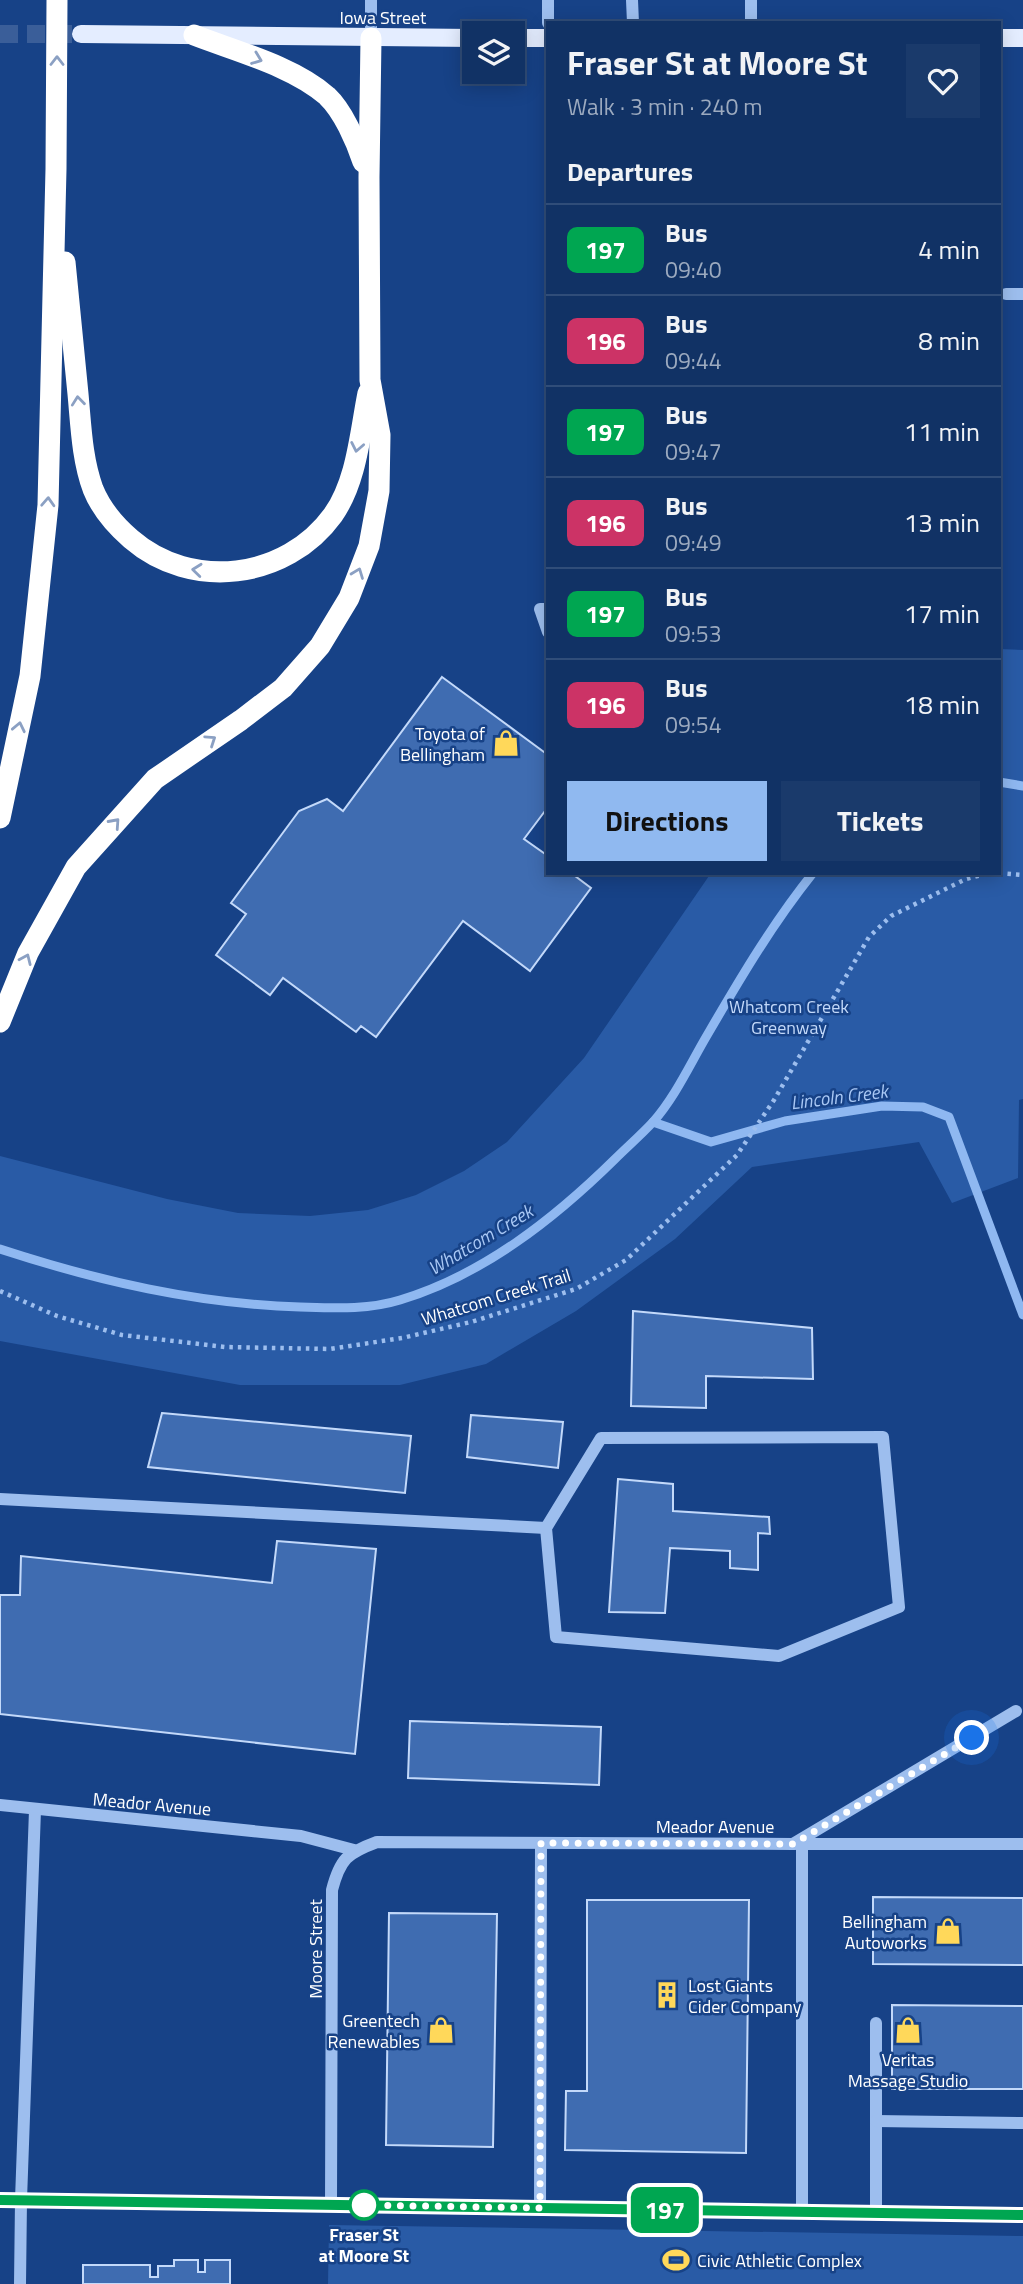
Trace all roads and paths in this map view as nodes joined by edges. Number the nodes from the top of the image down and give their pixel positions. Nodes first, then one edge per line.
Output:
1 (57, 0) edge
2 (371, 0) edge
3 (548, 0) edge
4 (632, 0) edge
5 (751, 0) edge
6 (548, 21) edge
7 (632, 21) edge
8 (751, 21) edge
9 (81, 34) tunnel mouth
10 (194, 35) junction
11 (371, 38) junction
12 (462, 38) edge
13 (525, 38) edge
14 (546, 38) edge
15 (1001, 38) edge
16 (1023, 38) edge
17 (56, 169) junction
18 (369, 177) junction
19 (1006, 294) dead end
20 (1023, 294) edge
21 (370, 380) junction
22 (0, 818) edge
23 (1001, 873) edge
24 (981, 875) edge
25 (1023, 875) edge
26 (0, 1022) edge
27 (0, 1291) edge
28 (0, 1499) edge
29 (546, 1528) junction
30 (1016, 1711) dead end
31 (0, 1805) edge
32 (35, 1810) junction
33 (541, 1843) junction
34 (797, 1844) junction
35 (1023, 1844) edge
36 (354, 1850) junction
37 (876, 2023) dead end
38 (876, 2121) junction
39 (1023, 2123) edge
40 (0, 2200) edge
41 (21, 2200) junction
42 (331, 2205) junction
43 (540, 2208) junction
44 (802, 2212) junction
45 (876, 2213) junction
46 (1023, 2215) edge
47 (20, 2284) edge

17 -> 1 highway
2 - 11 street
3 - 6 street
4 - 7 street
5 - 8 street
9 - 10 main road, Iowa Street
10 - 11 main road, Iowa Street
10 -> 18 highway
11 - 12 main road, Iowa Street
11 - 18 highway
13 - 14 main road
15 - 16 main road
21 -> 17 highway
22 -> 17 highway
18 - 21 highway
19 - 20 street
26 -> 21 highway
23 - 25 path
24 - 27 path, Whatcom Creek Trail
28 - 29 street
29 - 29 street
30 - 34 street, Meador Avenue
31 - 32 street, Meador Avenue
32 - 36 street, Meador Avenue
32 - 41 street
33 - 34 street, Meador Avenue
33 - 36 street, Meador Avenue
33 - 43 street
34 - 35 street
34 - 44 street
36 - 42 street, Moore Street
37 - 38 street
38 - 39 street
38 - 45 street
40 - 41 street
41 - 42 street
41 - 47 street
42 - 43 street
43 - 44 street
44 - 45 street
45 - 46 street

